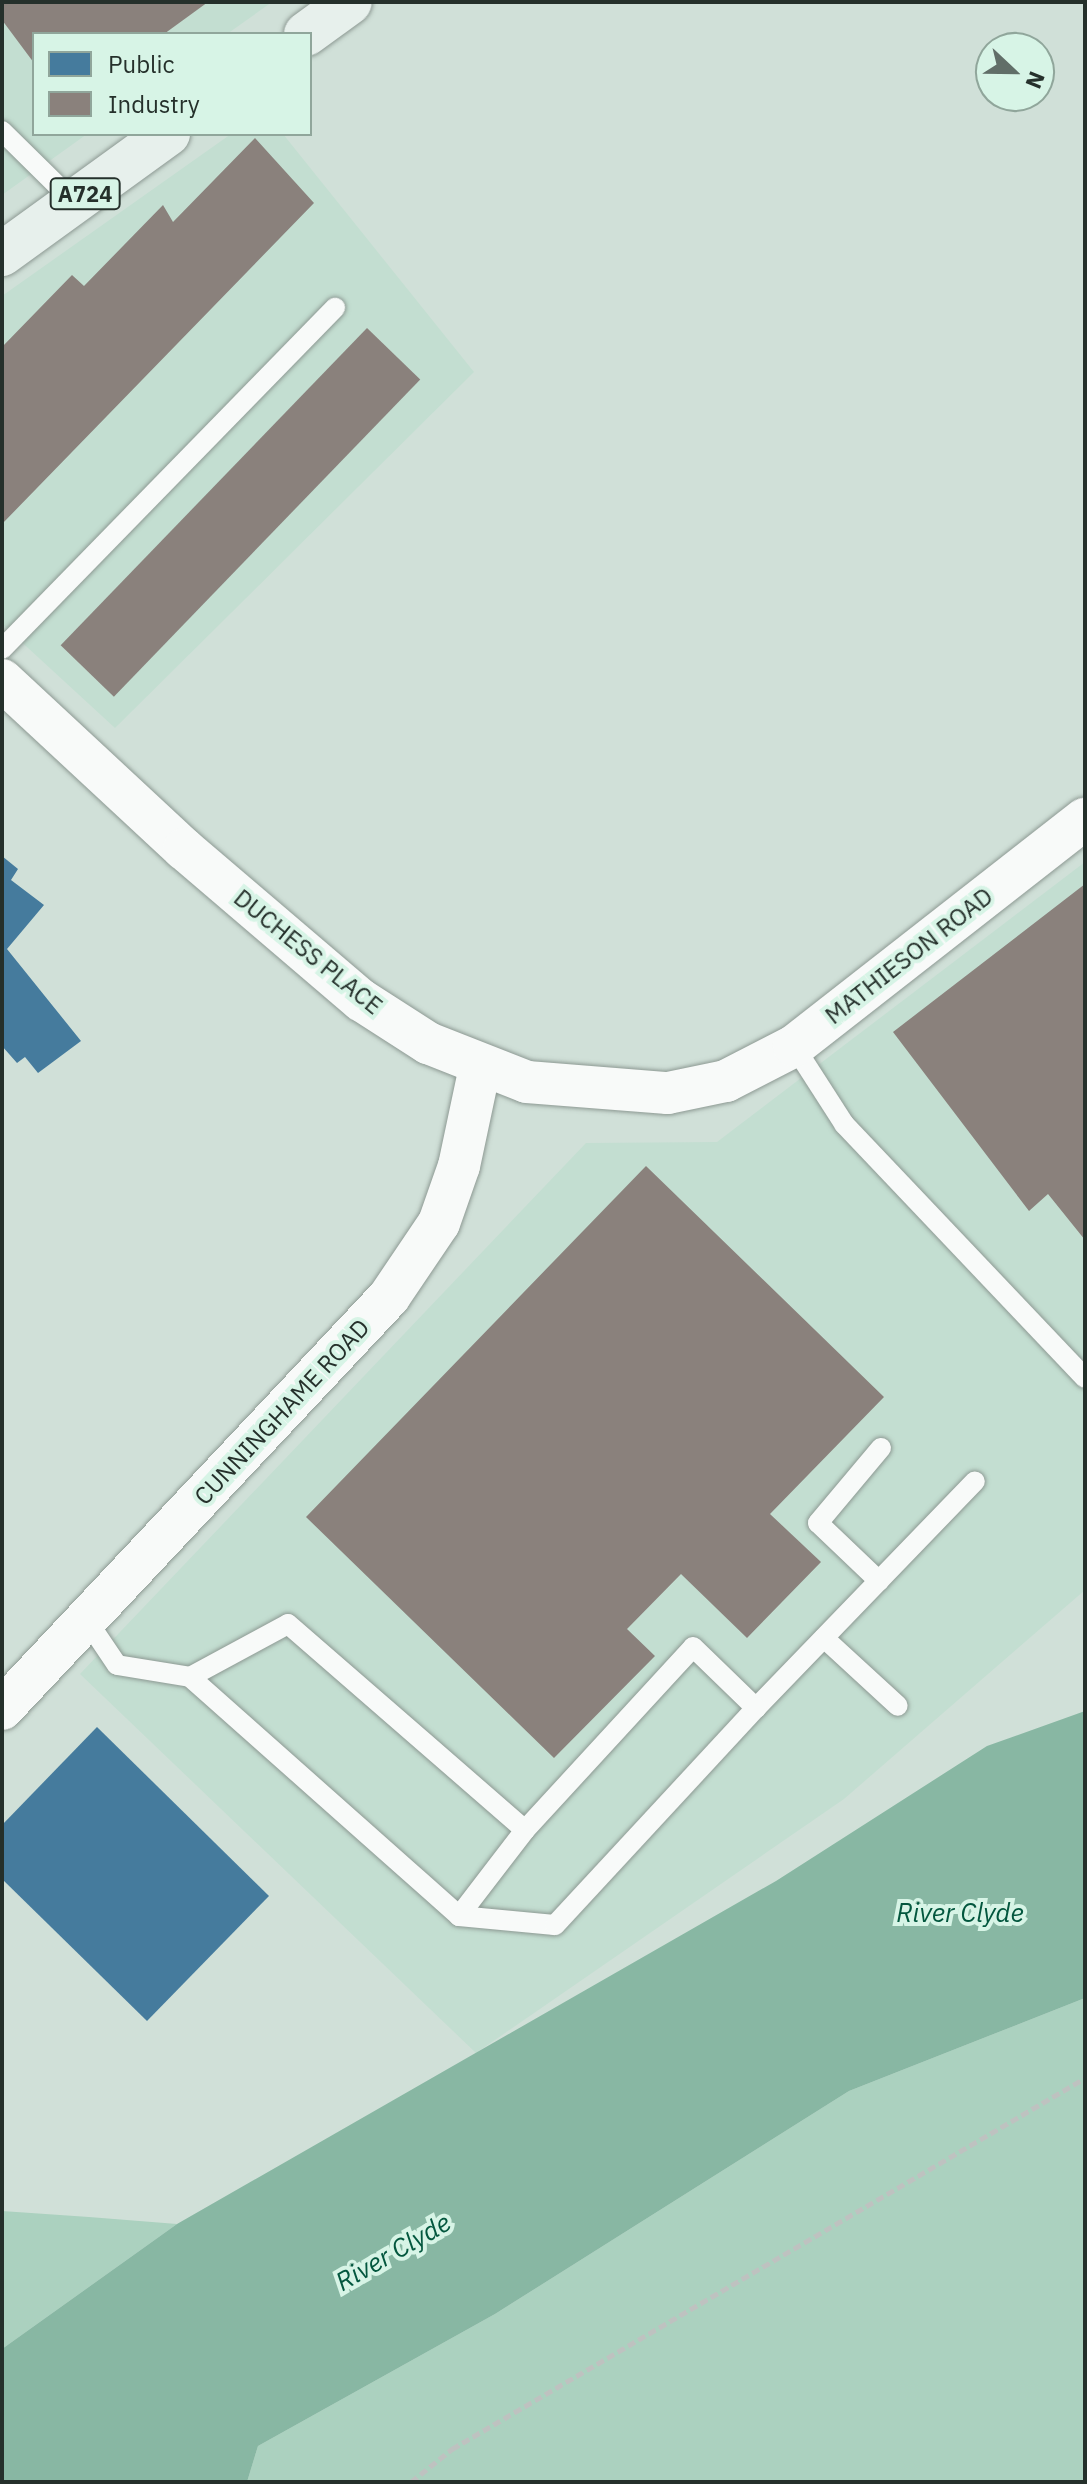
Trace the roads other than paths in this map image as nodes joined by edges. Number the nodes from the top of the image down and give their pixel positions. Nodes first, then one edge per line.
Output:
1 (350, 2) edge
2 (309, 32) edge
3 (2, 131) edge
4 (165, 136) edge
5 (74, 202) junction
6 (2, 254) edge
7 (335, 308) dead end
8 (2, 649) edge
9 (2, 680) edge
10 (1085, 819) edge
11 (794, 1046) junction
12 (480, 1067) junction
13 (726, 1081) joint
14 (1085, 1378) edge
15 (881, 1448) dead end
16 (975, 1481) dead end
17 (879, 1581) junction
18 (86, 1619) junction
19 (824, 1638) junction
20 (190, 1677) junction
21 (898, 1706) dead end
22 (756, 1708) junction
23 (2, 1709) edge
24 (525, 1830) junction
25 (459, 1916) junction

1 - 2 main road
3 - 5 lane
4 - 5 main road, A724
5 - 6 main road, A724
7 - 8 lane
9 - 12 street, DUCHESS PLACE
10 - 11 street, MATHIESON ROAD
11 - 13 street, MATHIESON ROAD
11 - 14 lane
12 - 13 street, DUCHESS PLACE
12 - 18 street, CUNNINGHAME ROAD
15 - 17 lane
16 - 17 lane
17 - 19 lane
18 - 20 lane
18 - 23 street, CUNNINGHAME ROAD
19 - 21 lane
19 - 22 lane
20 - 24 lane
20 - 25 lane
22 - 24 lane
22 - 25 lane
24 - 25 lane

